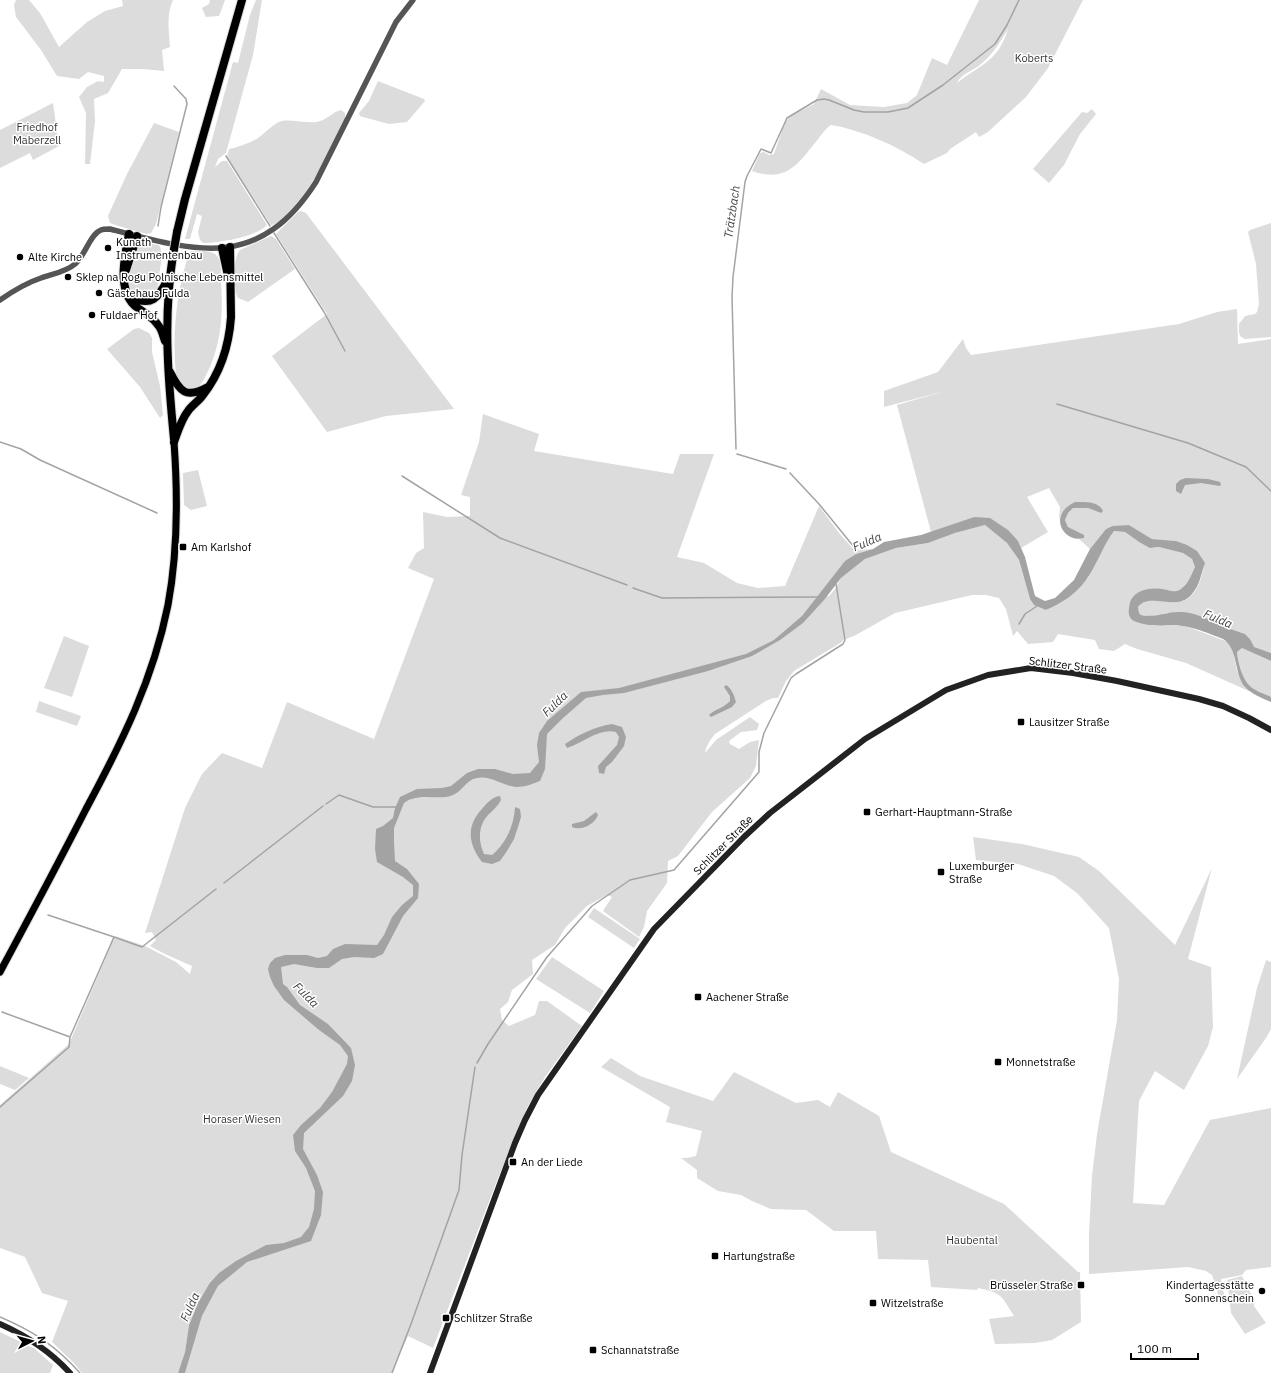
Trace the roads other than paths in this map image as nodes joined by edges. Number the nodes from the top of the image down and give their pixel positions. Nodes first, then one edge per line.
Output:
1 (242, 0) edge
2 (413, 0) edge
3 (133, 235) junction
4 (226, 247) junction
5 (170, 276) junction
6 (129, 296) junction
7 (0, 300) edge
8 (167, 347) junction
9 (168, 368) junction
10 (208, 387) junction
11 (174, 442) junction
12 (1271, 730) edge
13 (0, 972) edge
14 (0, 1324) edge
15 (70, 1373) edge
16 (430, 1373) edge

1 - 5 highway, bridge
2 - 4 street
3 - 4 street
3 - 6 highway
3 - 7 street
4 - 10 highway
5 - 6 highway
5 - 8 highway
6 - 8 highway
8 - 9 highway
9 - 10 highway
9 - 11 highway
10 - 11 highway
11 - 13 main road
12 - 16 main road, Schlitzer Straße
14 - 15 main road

